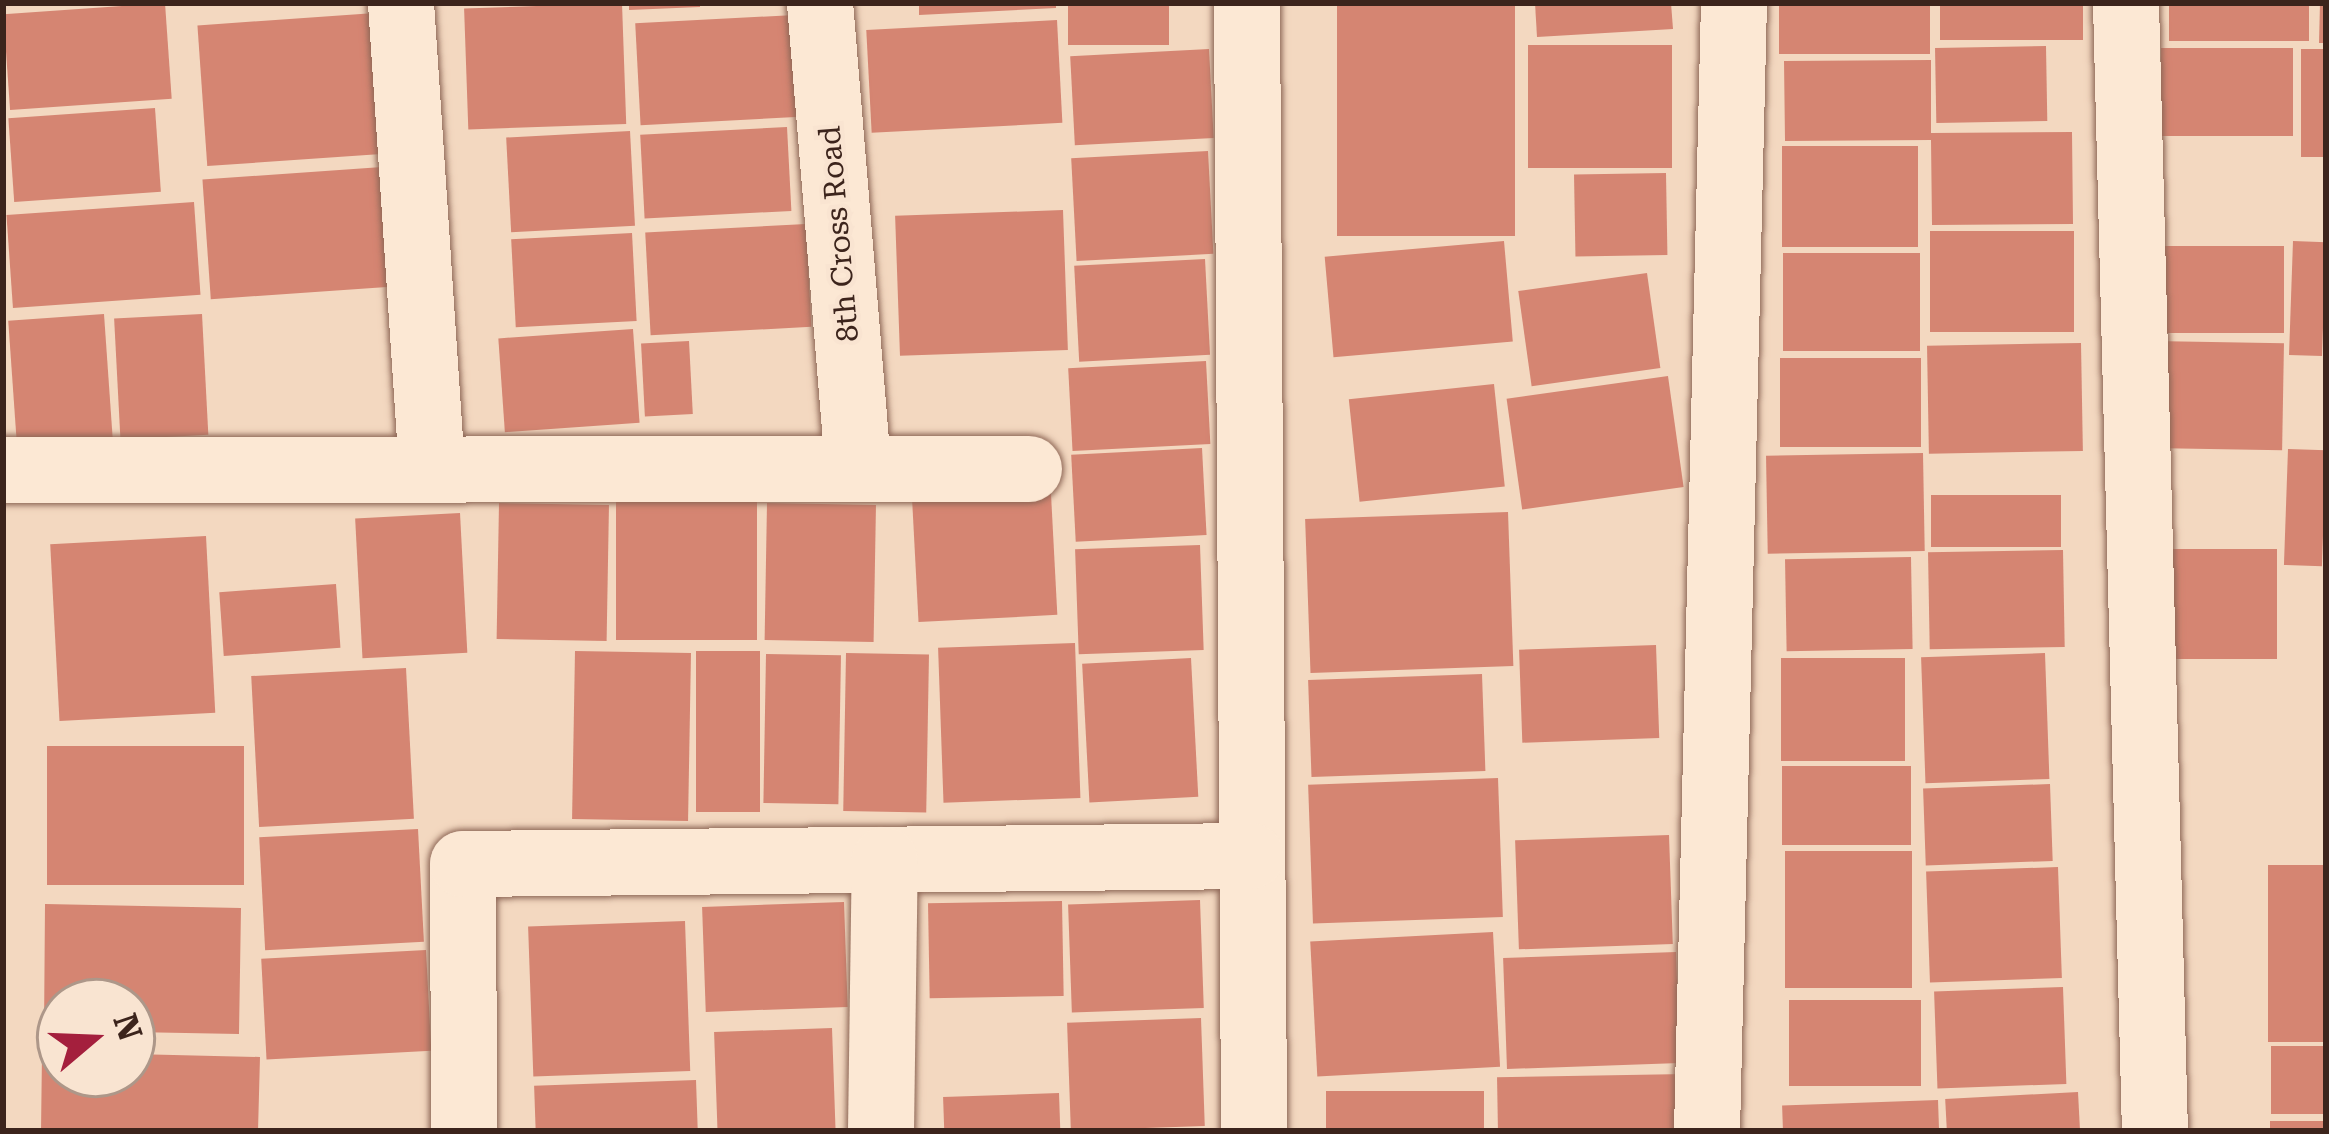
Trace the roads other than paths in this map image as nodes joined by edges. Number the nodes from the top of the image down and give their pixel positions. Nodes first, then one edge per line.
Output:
1 (401, 3) edge
2 (820, 3) edge
3 (1247, 3) edge
4 (1734, 3) edge
5 (2126, 3) edge
6 (858, 464) junction
7 (1029, 469) dead end
8 (3, 470) edge
9 (432, 470) junction
10 (1251, 856) junction
11 (885, 860) junction
12 (464, 1131) edge
13 (881, 1131) edge
14 (1254, 1131) edge
15 (1707, 1131) edge
16 (2155, 1131) edge

1 - 9 street
2 - 6 street, 8th Cross Road
3 - 10 street
4 - 15 street
5 - 16 street
6 - 7 street
6 - 9 street
8 - 9 street
10 - 11 street
10 - 14 street
11 - 12 street
11 - 13 street

